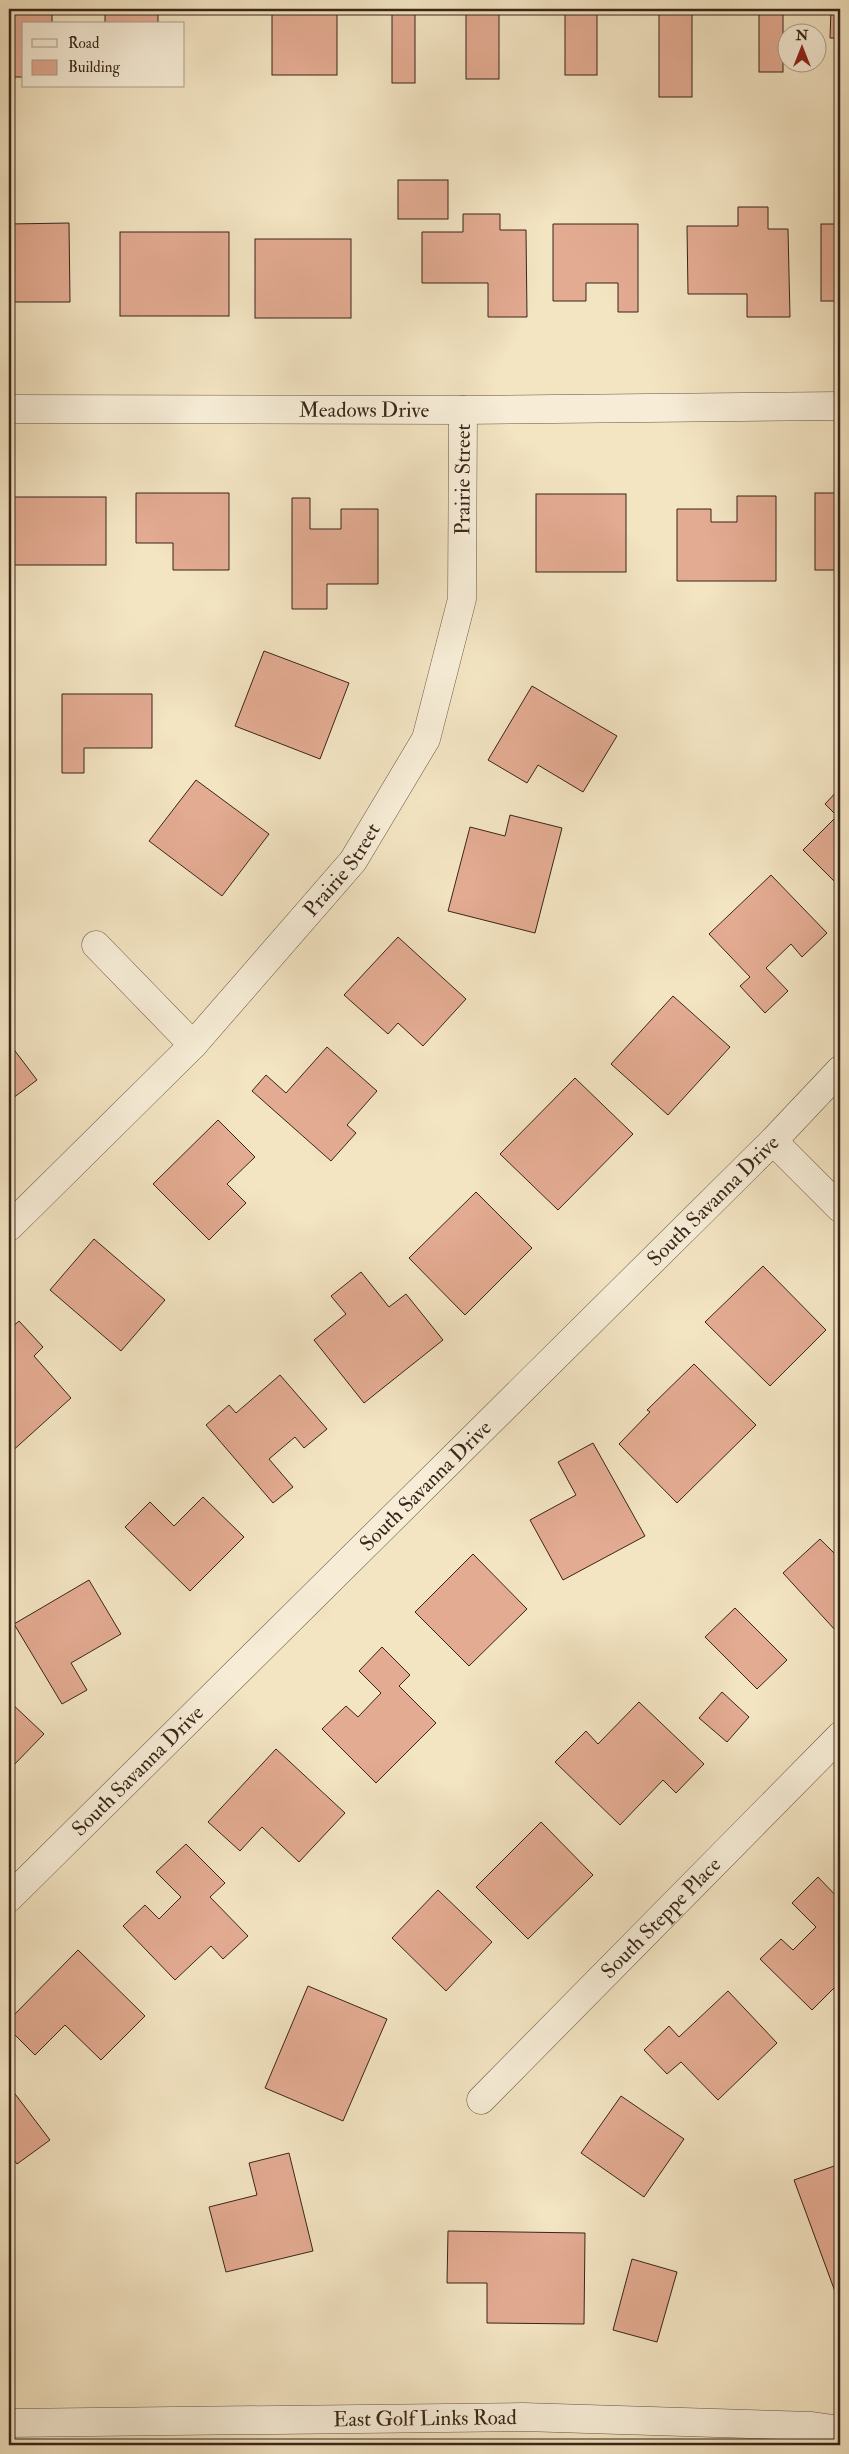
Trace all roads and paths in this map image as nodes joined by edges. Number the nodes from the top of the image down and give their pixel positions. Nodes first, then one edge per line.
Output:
1 (840, 406) edge
2 (9, 408) edge
3 (463, 410) junction
4 (96, 945) dead end
5 (193, 1045) junction
6 (840, 1070) edge
7 (773, 1141) junction
8 (840, 1208) edge
9 (9, 1227) edge
10 (840, 1736) edge
11 (9, 1898) edge
12 (481, 2100) dead end
13 (9, 2423) edge
14 (840, 2430) edge

1 - 3 street, Meadows Drive
2 - 3 street, Meadows Drive
3 - 5 street, Prairie Street
4 - 5 street
5 - 9 street, Prairie Street
6 - 7 street, South Savanna Drive
7 - 8 street
7 - 11 street, South Savanna Drive
10 - 12 street, South Steppe Place
13 - 14 street, East Golf Links Road

